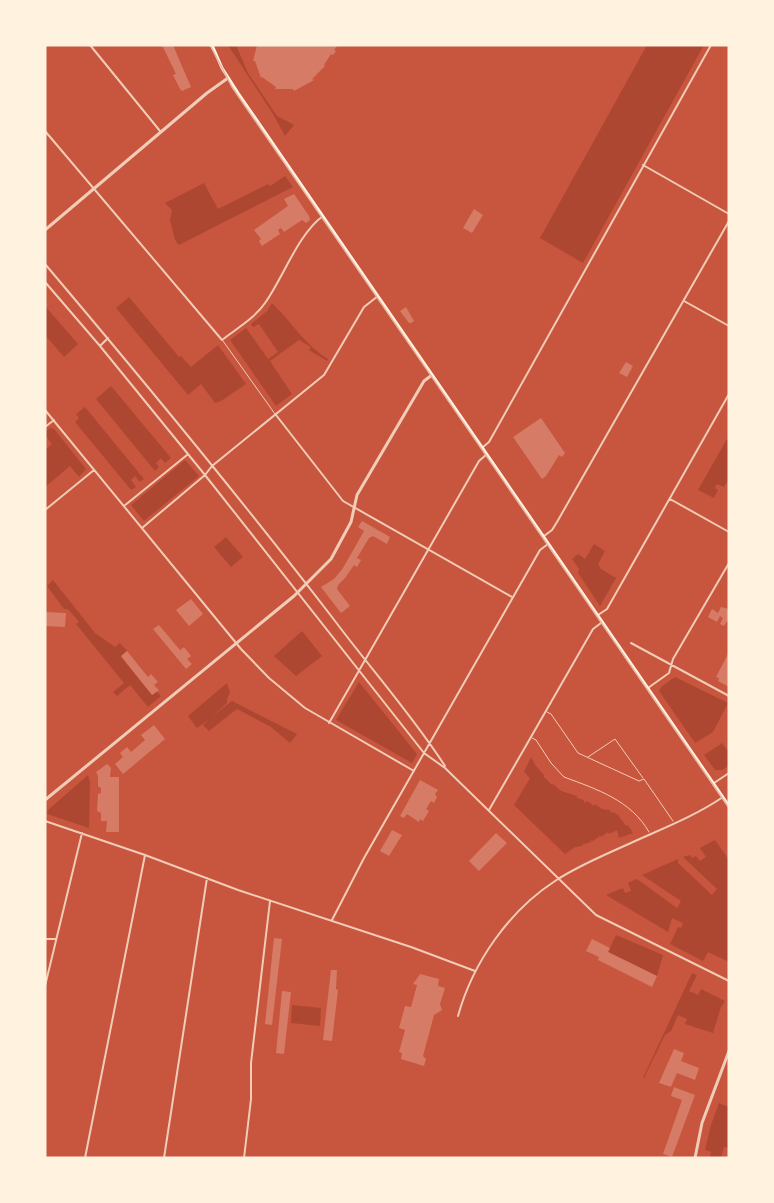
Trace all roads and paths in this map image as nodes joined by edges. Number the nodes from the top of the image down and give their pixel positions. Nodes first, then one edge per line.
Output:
1 (90, 45) edge
2 (212, 45) edge
3 (711, 45) edge
4 (228, 78) junction
5 (45, 132) edge
6 (160, 132) junction
7 (643, 165) junction
8 (94, 189) junction
9 (729, 214) edge
10 (323, 216) junction
11 (729, 221) edge
12 (45, 230) edge
13 (45, 264) edge
14 (45, 282) edge
15 (378, 296) junction
16 (684, 300) junction
17 (729, 326) edge
18 (108, 338) junction
19 (222, 340) junction
20 (100, 346) junction
21 (432, 375) junction
22 (729, 394) edge
23 (45, 410) edge
24 (276, 415) junction
25 (54, 420) junction
26 (45, 427) edge
27 (482, 448) junction
28 (187, 454) junction
29 (487, 454) junction
30 (212, 466) junction
31 (94, 470) junction
32 (205, 475) junction
33 (669, 499) junction
34 (124, 506) junction
35 (355, 507) junction
36 (45, 510) edge
37 (142, 528) junction
38 (729, 532) edge
39 (543, 536) junction
40 (548, 543) junction
41 (428, 549) junction
42 (729, 563) edge
43 (306, 585) junction
44 (297, 593) junction
45 (513, 598) junction
46 (598, 615) junction
47 (603, 622) junction
48 (631, 643) dead end
49 (237, 644) junction
50 (365, 661) junction
51 (672, 665) junction
52 (359, 671) junction
53 (648, 688) junction
54 (729, 696) edge
55 (547, 712) junction
56 (329, 723) junction
57 (532, 738) junction
58 (429, 744) junction
59 (424, 753) junction
60 (588, 758) junction
61 (445, 768) junction
62 (414, 771) junction
63 (729, 773) edge
64 (644, 779) junction
65 (714, 783) junction
66 (723, 797) junction
67 (45, 800) edge
68 (729, 806) edge
69 (489, 810) junction
70 (45, 821) edge
71 (675, 824) junction
72 (82, 833) junction
73 (651, 834) junction
74 (145, 855) junction
75 (207, 878) junction
76 (559, 878) junction
77 (270, 901) junction
78 (332, 920) junction
79 (45, 939) edge
80 (56, 939) junction
81 (475, 971) junction
82 (729, 981) edge
83 (45, 986) edge
84 (458, 1016) dead end
85 (729, 1051) edge
86 (85, 1158) edge
87 (164, 1158) edge
88 (244, 1158) edge
89 (695, 1158) edge

1 - 6 street
2 - 4 main road
3 - 7 street
4 - 6 street
4 - 10 main road
5 - 8 street
6 - 8 street
7 - 9 street
7 - 27 street
8 - 12 street
8 - 19 street
10 - 15 main road
10 - 19 street
11 - 16 street
13 - 18 street
14 - 20 street
15 - 21 main road
15 - 24 street
16 - 17 street
16 - 39 street
18 - 20 street
18 - 30 street
19 - 24 lane
20 - 28 street
21 - 27 main road
21 - 35 street
22 - 33 street
23 - 25 street
24 - 30 street
24 - 35 street
25 - 26 street
25 - 31 street
27 - 29 main road
28 - 32 street
28 - 34 street
29 - 39 main road
29 - 41 street
30 - 32 street
30 - 43 street
31 - 34 street
31 - 36 street
32 - 37 street
32 - 44 street
33 - 38 street
33 - 46 street
34 - 37 street
35 - 41 street
35 - 43 street
37 - 49 street
39 - 40 main road
40 - 45 street
40 - 46 main road
41 - 45 street
41 - 50 street
42 - 51 street
43 - 44 street
43 - 50 street
44 - 49 street
44 - 52 street
45 - 58 street
46 - 47 main road
47 - 53 main road
47 - 55 street
48 - 51 street
49 - 56 street
49 - 67 street
50 - 52 street
50 - 58 street
51 - 53 street
51 - 54 street
52 - 56 street
52 - 59 street
53 - 65 main road
55 - 57 street
55 - 60 lane
56 - 62 street
57 - 69 street
57 - 73 lane
58 - 59 street
58 - 61 street
59 - 61 street
59 - 62 street
60 - 64 lane
60 - 64 lane
61 - 69 street
62 - 78 street
63 - 65 street
64 - 71 lane
65 - 66 main road
66 - 68 main road
66 - 71 street
69 - 76 street
70 - 72 street
71 - 73 street
72 - 74 street
72 - 80 street
73 - 76 street
74 - 75 street
74 - 86 street
75 - 77 street
75 - 87 street
76 - 81 street
76 - 82 street
77 - 78 street
77 - 88 street
78 - 81 street
79 - 80 street
80 - 83 street
81 - 84 street
85 - 89 street

